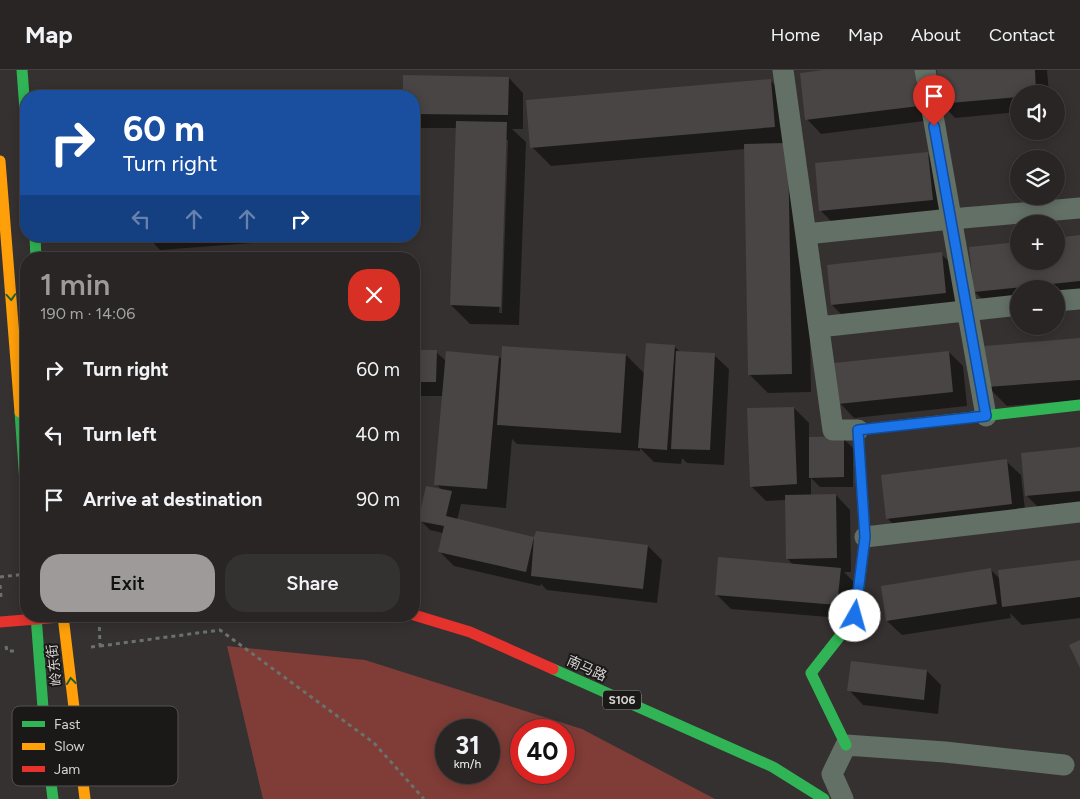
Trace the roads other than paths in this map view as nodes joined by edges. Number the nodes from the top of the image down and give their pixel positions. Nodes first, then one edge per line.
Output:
1 (22, 70) edge
2 (783, 70) edge
3 (925, 70) edge
4 (24, 90) edge
5 (0, 161) edge
6 (1080, 208) edge
7 (951, 219) junction
8 (806, 234) junction
9 (1080, 299) edge
10 (1065, 300) edge
11 (1010, 306) edge
12 (967, 310) junction
13 (819, 328) junction
14 (1080, 404) edge
15 (986, 416) junction
16 (20, 419) edge
17 (858, 430) junction
18 (1080, 512) edge
19 (865, 537) junction
20 (420, 617) edge
21 (20, 620) edge
22 (0, 622) edge
23 (36, 622) edge
24 (64, 622) edge
25 (43, 706) edge
26 (74, 706) edge
27 (846, 745) junction
28 (1064, 765) dead end
29 (51, 786) edge
30 (83, 786) edge
31 (53, 799) edge
32 (85, 799) edge
33 (824, 799) edge
34 (843, 799) edge

1 - 4 main road
2 - 8 street
3 - 7 street
5 -> 16 main road
6 - 7 street
7 - 8 street
7 - 12 street
8 - 13 street
9 - 10 street
11 - 12 street
12 - 13 street
12 - 15 street
13 - 17 street
14 - 15 main road
15 - 17 main road
17 - 19 main road
18 - 19 street
19 - 27 main road
20 - 33 main road, 南马路 / S106
21 - 22 main road
23 - 25 main road, 岭东街
26 -> 24 main road, 岭东街
27 - 28 street
27 - 34 street
29 - 31 main road, 岭东街
32 -> 30 main road, 岭东街

